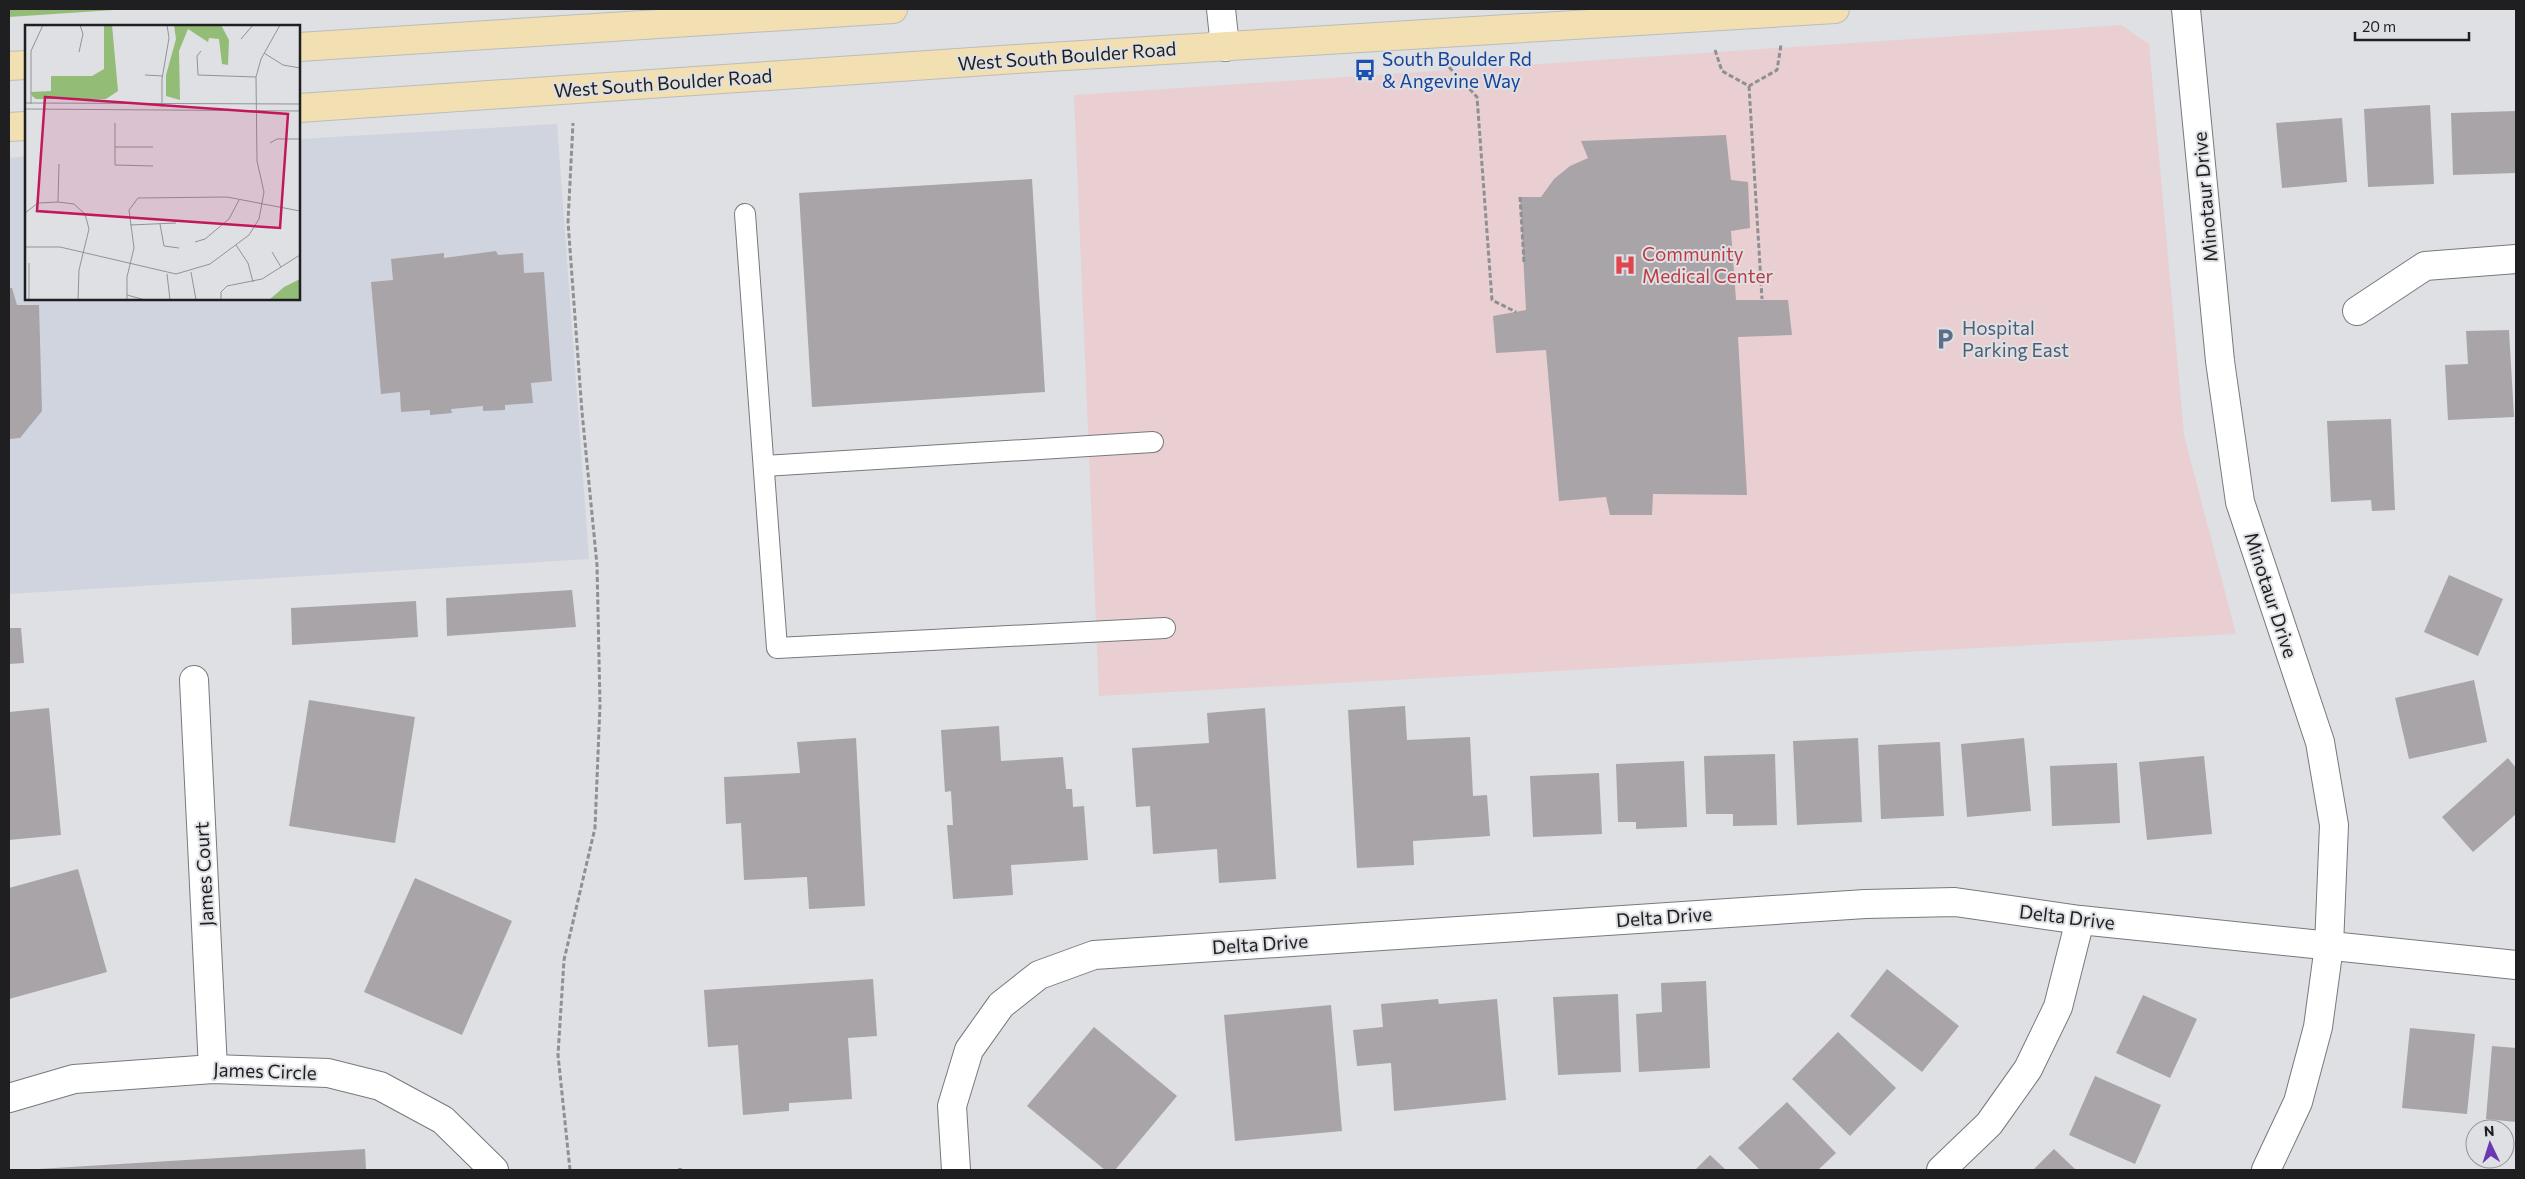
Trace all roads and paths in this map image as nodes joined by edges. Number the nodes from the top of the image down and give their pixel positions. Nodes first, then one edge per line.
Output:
1 (893, 9) edge
2 (1221, 9) edge
3 (1835, 9) edge
4 (2186, 9) edge
5 (1781, 42) dead end
6 (1714, 46) dead end
7 (300, 47) edge
8 (1225, 47) junction
9 (1445, 64) dead end
10 (25, 65) edge
11 (9, 66) edge
12 (1749, 86) junction
13 (300, 108) edge
14 (573, 119) dead end
15 (25, 126) edge
16 (9, 127) edge
17 (1520, 197) dead end
18 (745, 214) dead end
19 (2516, 259) edge
20 (1524, 262) dead end
21 (1762, 299) dead end
22 (2357, 310) dead end
23 (1516, 312) dead end
24 (1153, 442) dead end
25 (764, 466) junction
26 (1165, 628) dead end
27 (194, 680) dead end
28 (2080, 920) junction
29 (2328, 946) junction
30 (2516, 965) edge
31 (213, 1069) junction
32 (9, 1098) edge
33 (494, 1170) edge
34 (570, 1170) edge
35 (956, 1170) edge
36 (1942, 1170) edge
37 (2266, 1170) edge

1 - 7 main road
2 - 8 street
3 - 8 main road, West South Boulder Road
4 - 29 street, Minotaur Drive
5 - 12 path
6 - 12 path
8 - 13 main road, West South Boulder Road
9 - 23 path
10 - 11 main road
12 - 21 path
14 - 34 path
15 - 16 main road
17 - 20 path
18 - 25 lane
19 - 22 street
24 - 25 lane
25 - 26 lane
27 - 31 street, James Court
28 - 29 street, Delta Drive
28 - 35 street, Delta Drive
28 - 36 street
29 - 30 street, Delta Drive
29 - 37 street, Minotaur Drive
31 - 32 street, James Circle
31 - 33 street, James Circle

